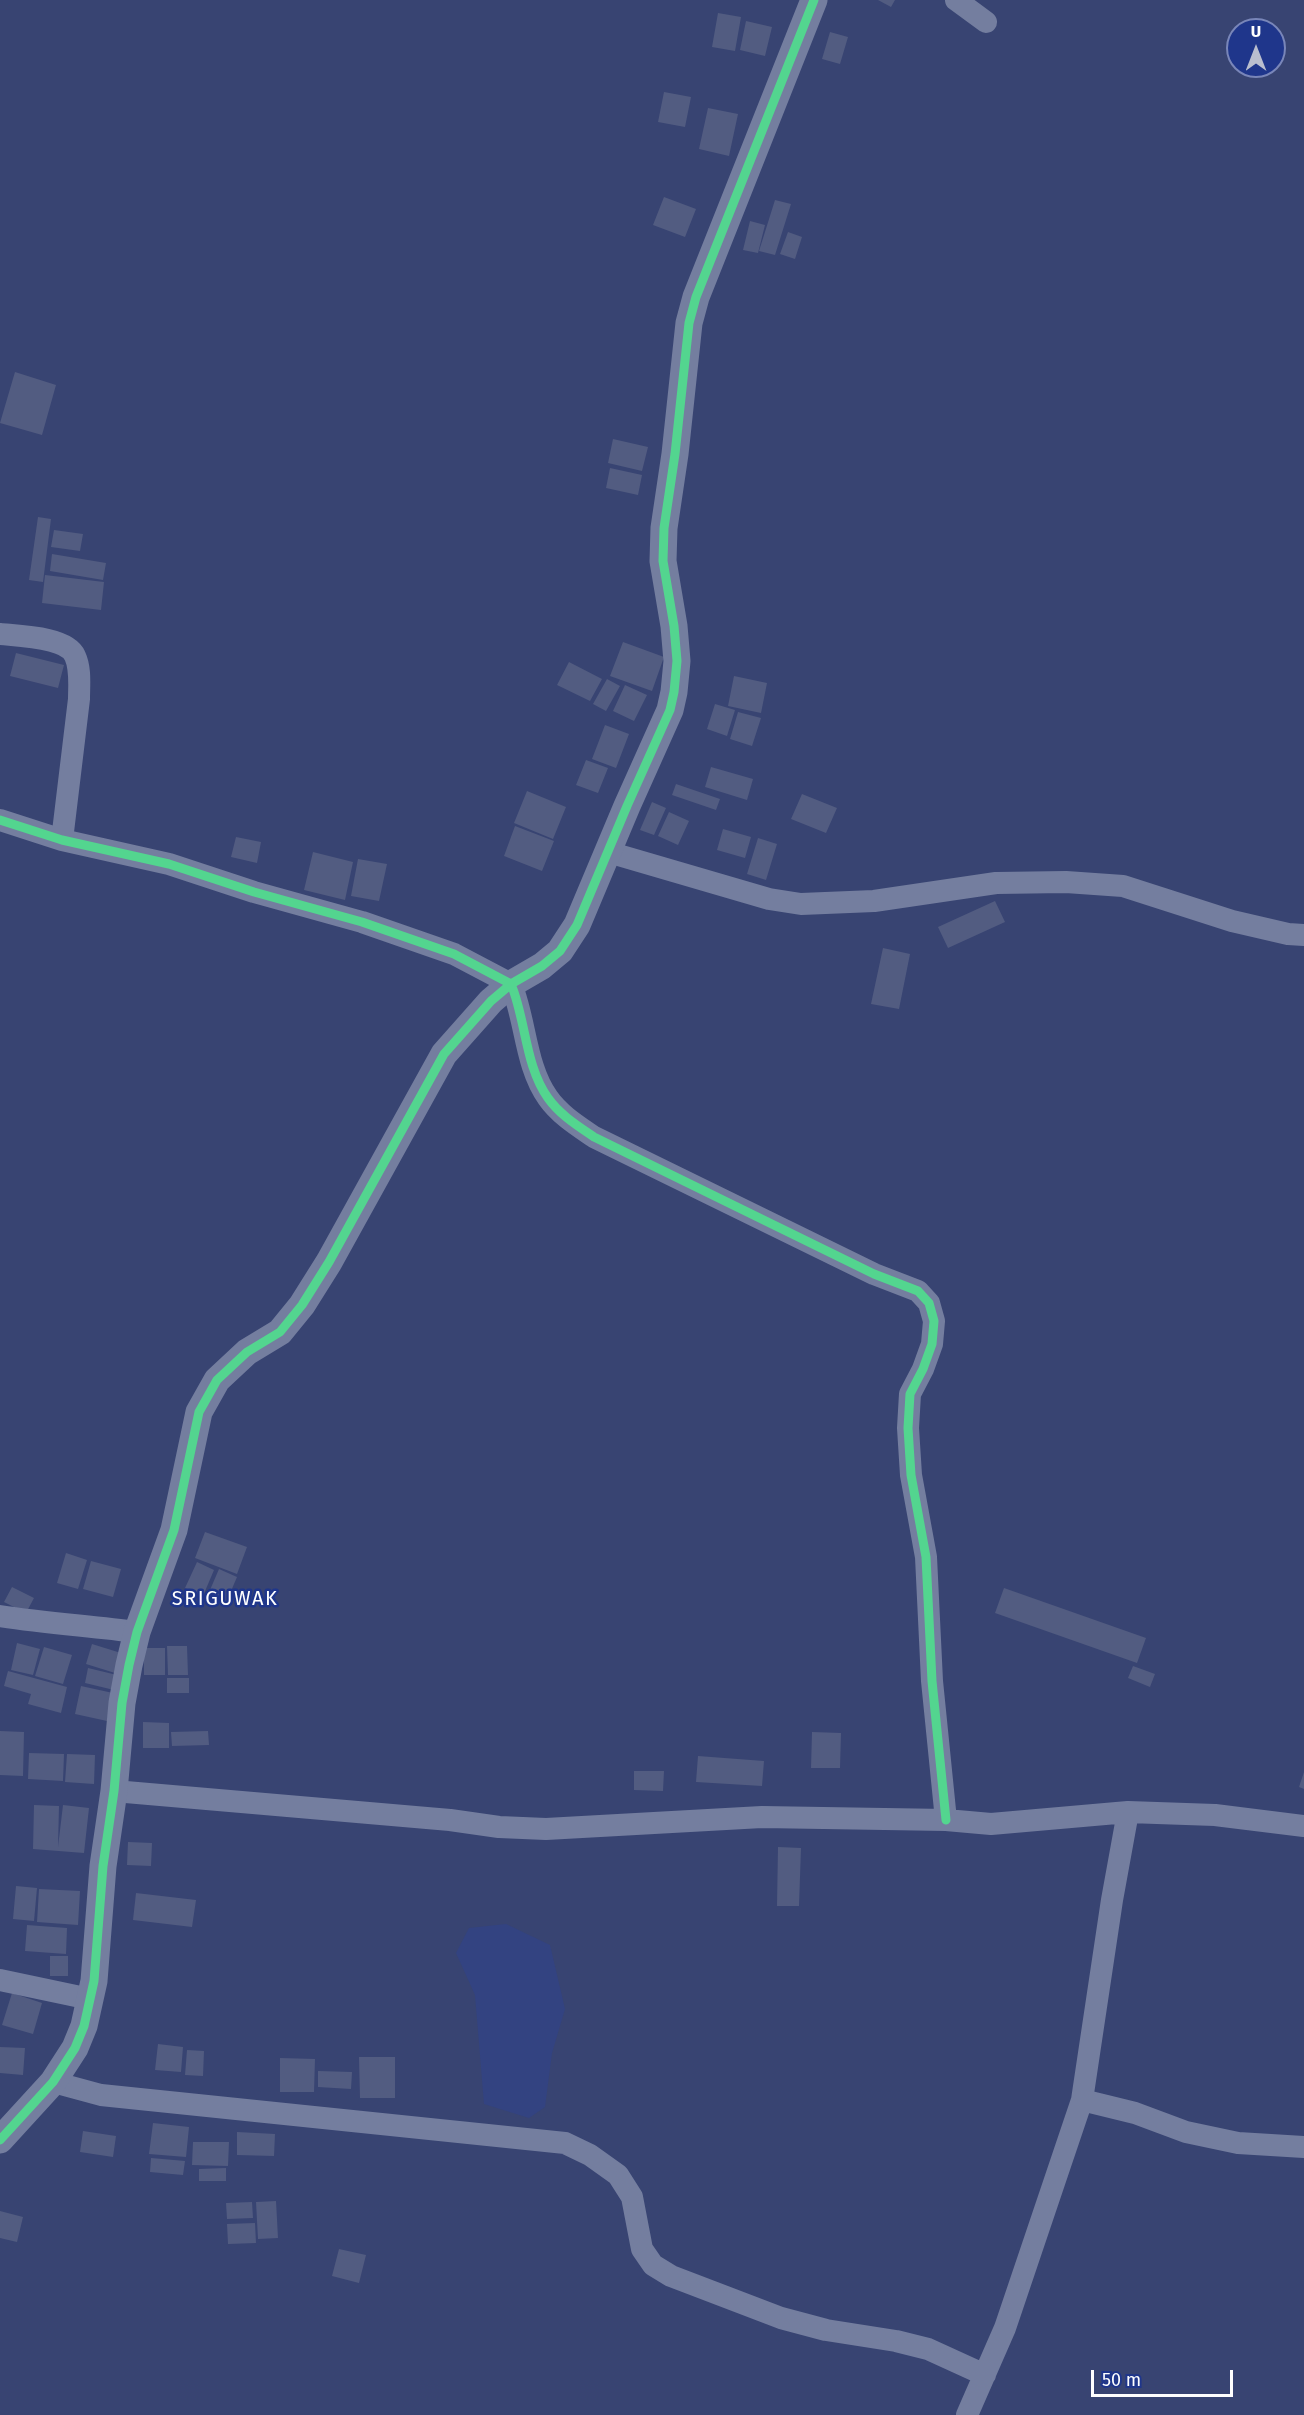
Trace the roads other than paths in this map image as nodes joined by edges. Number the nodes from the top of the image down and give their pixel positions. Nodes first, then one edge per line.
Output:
1 (814, 0) edge
2 (956, 0) edge
3 (986, 22) dead end
4 (0, 634) edge
5 (0, 820) edge
6 (62, 840) junction
7 (608, 852) junction
8 (1304, 935) edge
9 (511, 984) junction
10 (0, 1616) edge
11 (137, 1632) junction
12 (114, 1791) junction
13 (1128, 1812) junction
14 (946, 1820) junction
15 (1304, 1826) edge
16 (0, 1980) edge
17 (90, 1999) junction
18 (53, 2082) junction
19 (1082, 2100) junction
20 (0, 2140) edge
21 (1304, 2147) edge
22 (985, 2375) junction
23 (967, 2415) edge

1 - 7 street
2 - 3 street
4 - 6 street
5 - 6 street
6 - 9 street
7 - 8 street
7 - 9 street
9 - 11 street
9 - 14 street
10 - 11 street
11 - 12 street
12 - 14 street
12 - 17 street
13 - 14 street
13 - 15 street
13 - 19 street
16 - 17 street
17 - 18 street
18 - 20 street
18 - 22 street
19 - 21 street
19 - 22 street
22 - 23 street

